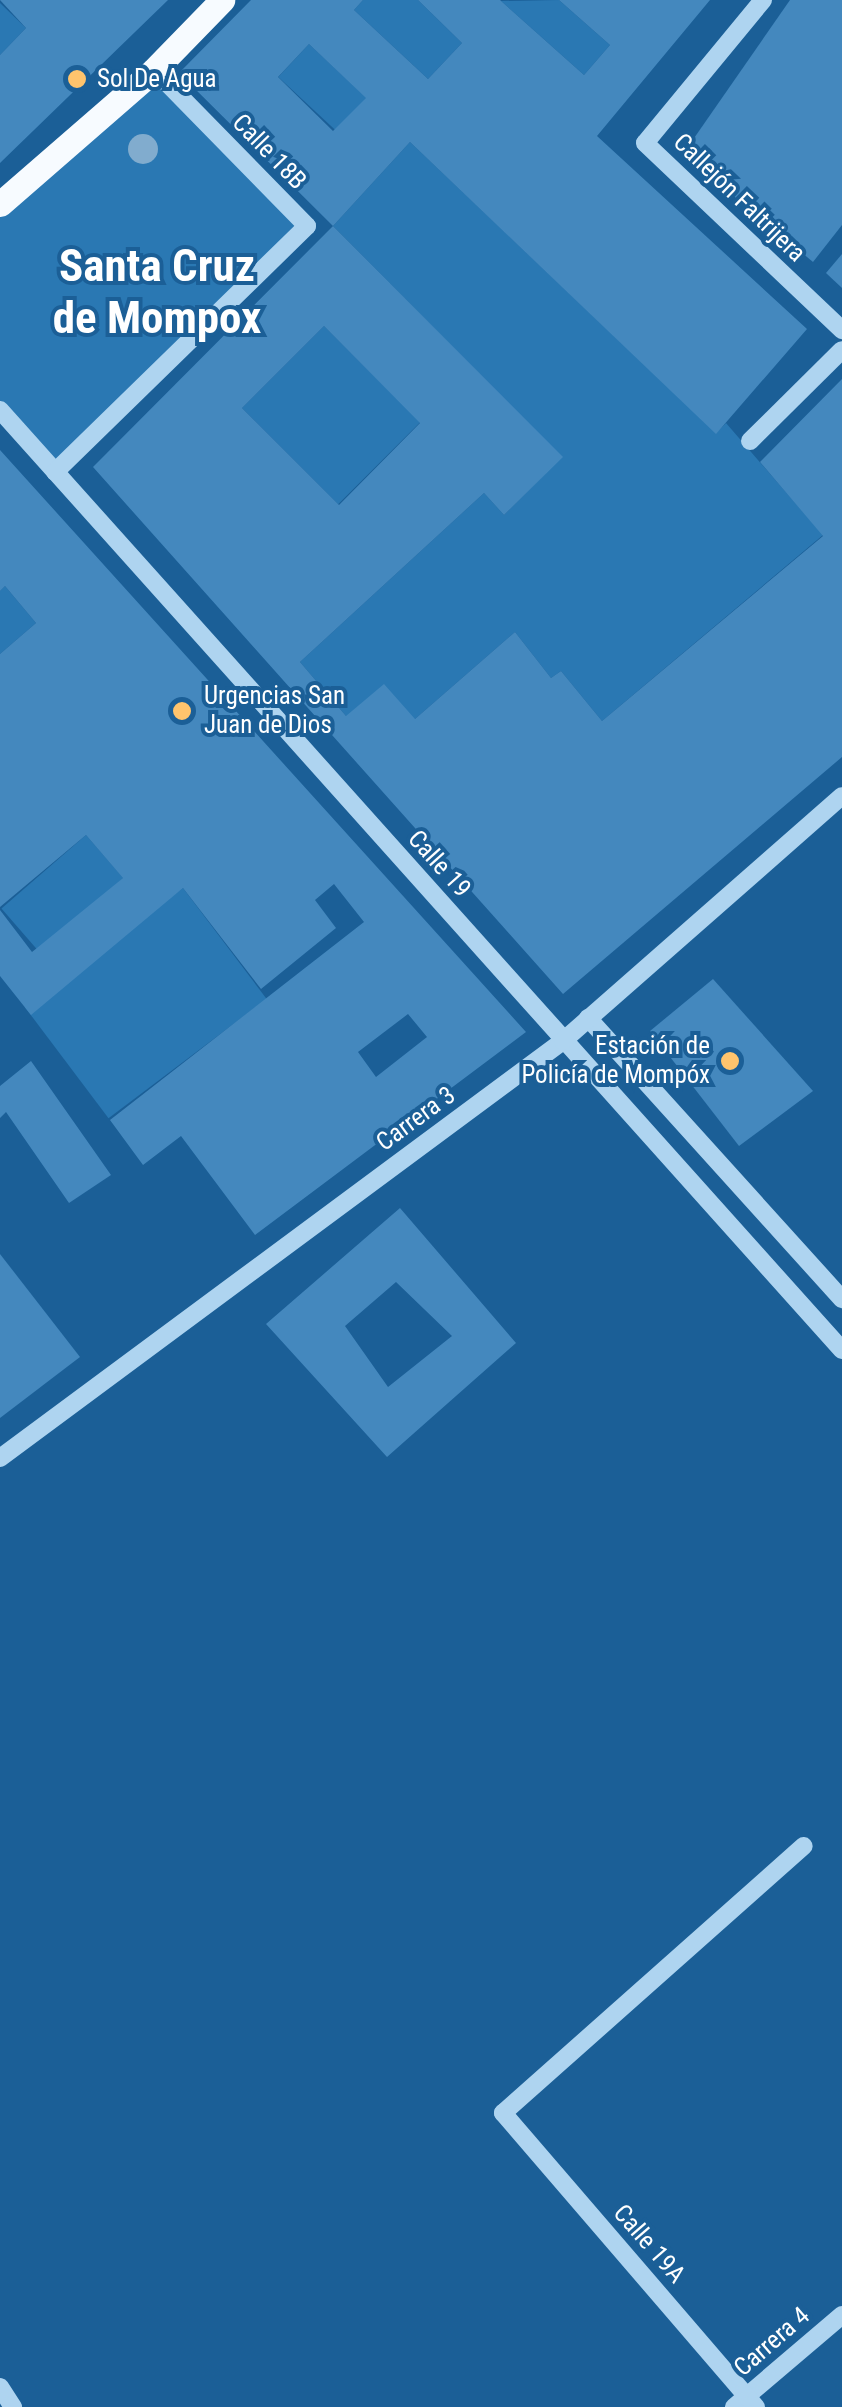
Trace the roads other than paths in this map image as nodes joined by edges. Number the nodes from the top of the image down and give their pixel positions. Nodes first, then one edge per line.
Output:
1 (222, 0) edge
2 (763, 0) edge
3 (154, 70) junction
4 (0, 204) edge
5 (842, 330) edge
6 (842, 350) edge
7 (0, 410) edge
8 (750, 441) dead end
9 (55, 472) junction
10 (842, 796) edge
11 (588, 1018) junction
12 (563, 1041) junction
13 (842, 1299) edge
14 (842, 1350) edge
15 (0, 1458) edge
16 (804, 1846) dead end
17 (842, 2315) edge
18 (0, 2387) edge
19 (746, 2404) edge
20 (13, 2407) edge

1 - 3 main road
2 - 5 street, Callejón Faltrijera
3 - 4 main road
3 - 9 street, Calle 18B
6 - 8 street
7 - 9 street, Calle 19
9 - 12 street, Calle 19
10 - 11 street, Carrera 3
11 - 12 street, Carrera 3
11 - 13 street
12 - 14 street, Calle 19
12 - 15 street, Carrera 3
16 - 19 street, Calle 19A
17 - 19 street, Carrera 4
18 - 20 street

